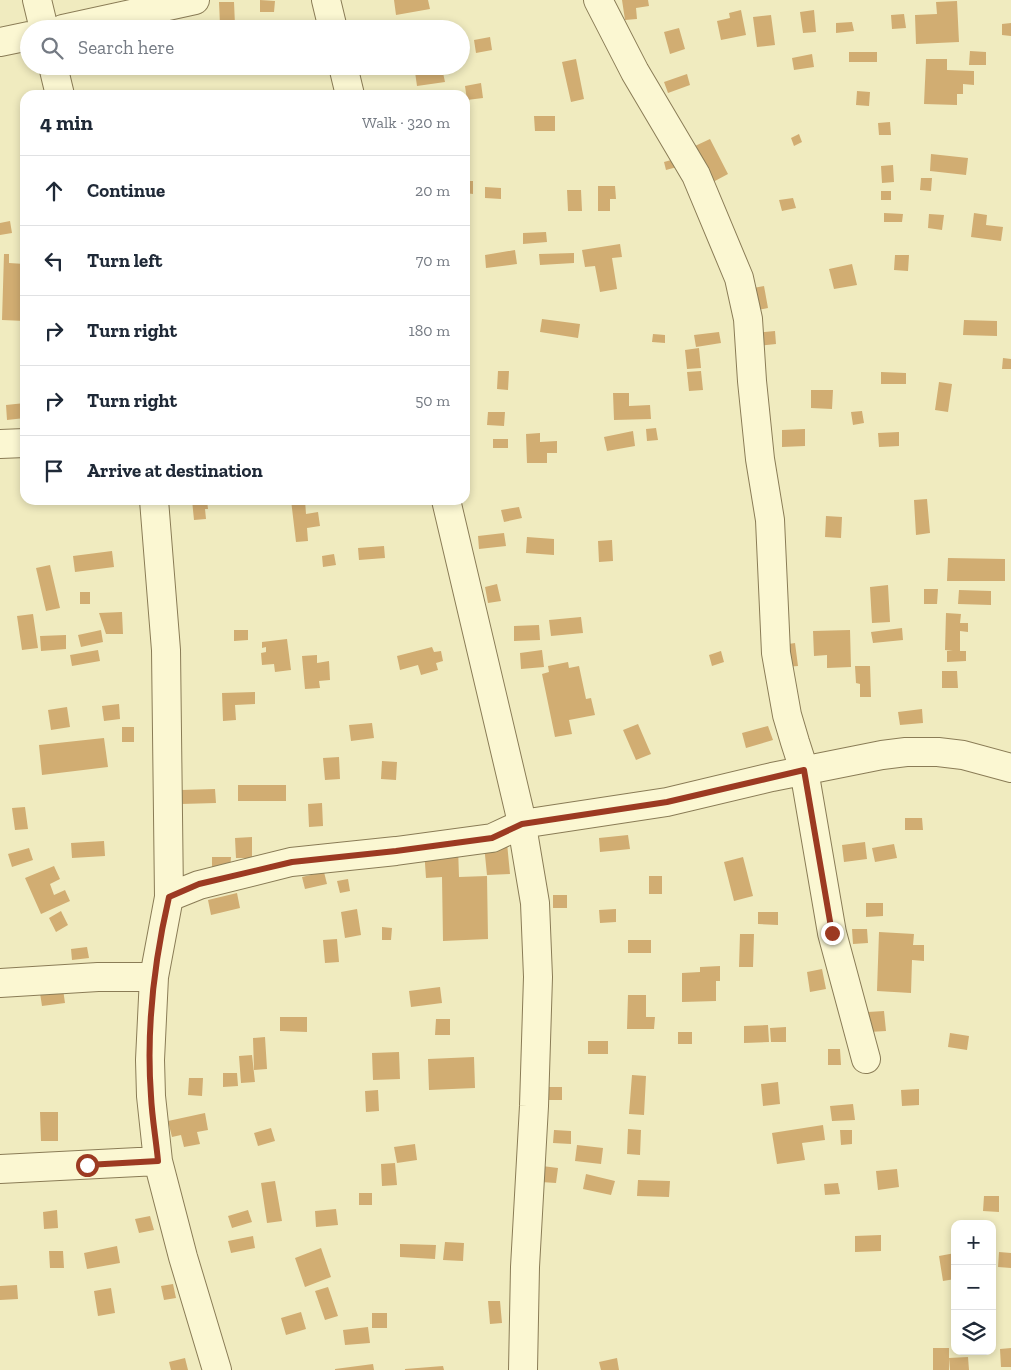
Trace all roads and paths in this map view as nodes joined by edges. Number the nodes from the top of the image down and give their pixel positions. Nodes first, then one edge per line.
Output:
1 (37, 0) edge
2 (196, 0) edge
3 (326, 0) edge
4 (598, 0) edge
5 (42, 20) edge
6 (104, 20) edge
7 (331, 20) edge
8 (20, 38) edge
9 (0, 42) edge
10 (55, 75) edge
11 (345, 75) edge
12 (59, 90) edge
13 (349, 90) edge
14 (20, 443) edge
15 (0, 444) edge
16 (154, 505) edge
17 (447, 505) edge
18 (1011, 768) edge
19 (804, 770) junction
20 (522, 824) junction
21 (169, 897) junction
22 (154, 978) junction
23 (0, 983) edge
24 (866, 1059) dead end
25 (158, 1161) junction
26 (0, 1169) edge
27 (217, 1370) edge
28 (522, 1370) edge

1 - 5 street
2 - 6 street
3 - 7 street
4 - 19 street
8 - 9 street
10 - 12 street
11 - 13 street
14 - 15 street
16 - 21 street
17 - 20 street
18 - 19 street
19 - 20 street
19 - 24 street
20 - 21 street
20 - 28 street
21 - 22 street
22 - 23 street
22 - 25 street
25 - 26 street
25 - 27 street

